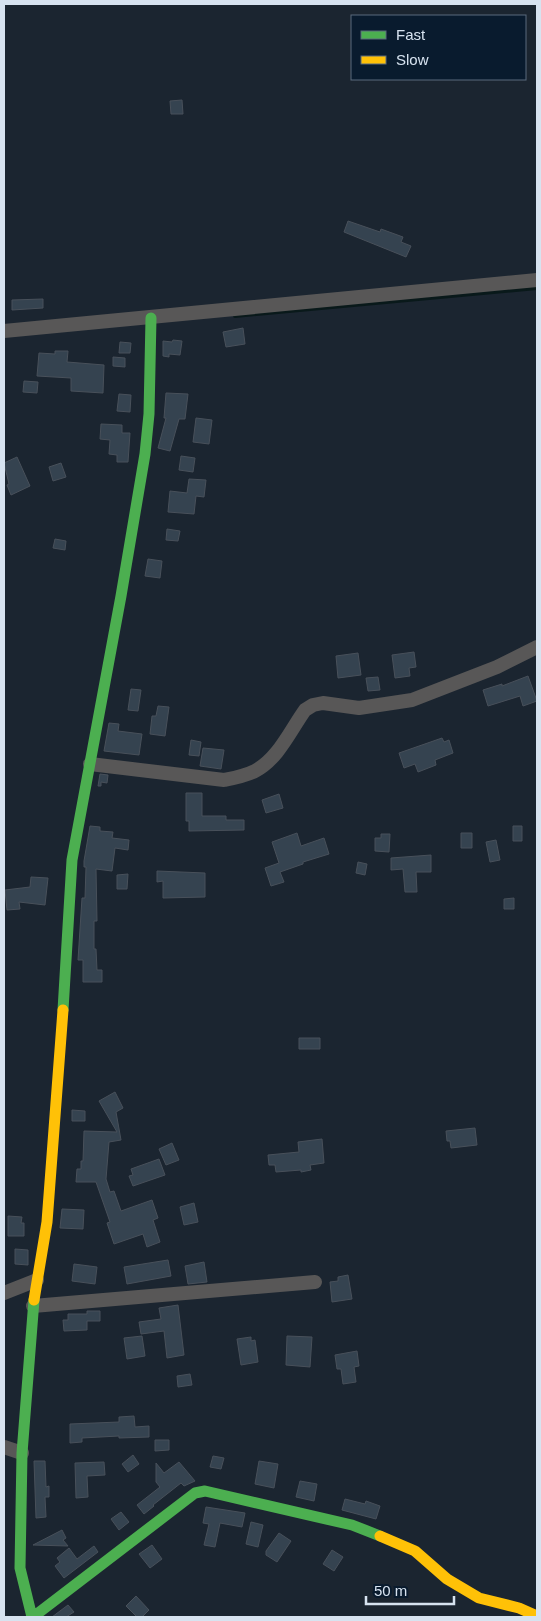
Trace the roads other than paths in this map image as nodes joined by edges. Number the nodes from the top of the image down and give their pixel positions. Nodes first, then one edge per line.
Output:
1 (537, 280) edge
2 (151, 318) junction
3 (4, 331) edge
4 (537, 647) edge
5 (90, 764) junction
6 (37, 1280) junction
7 (315, 1282) dead end
8 (4, 1293) edge
9 (33, 1306) junction
10 (4, 1447) edge
11 (22, 1453) junction
12 (537, 1616) edge
13 (33, 1617) edge

1 - 2 street
2 - 3 street
2 - 5 street
4 - 5 street
5 - 6 street
6 - 8 street
6 - 9 street
7 - 9 street
9 - 11 street
10 - 11 street
11 - 13 street
12 - 13 street

